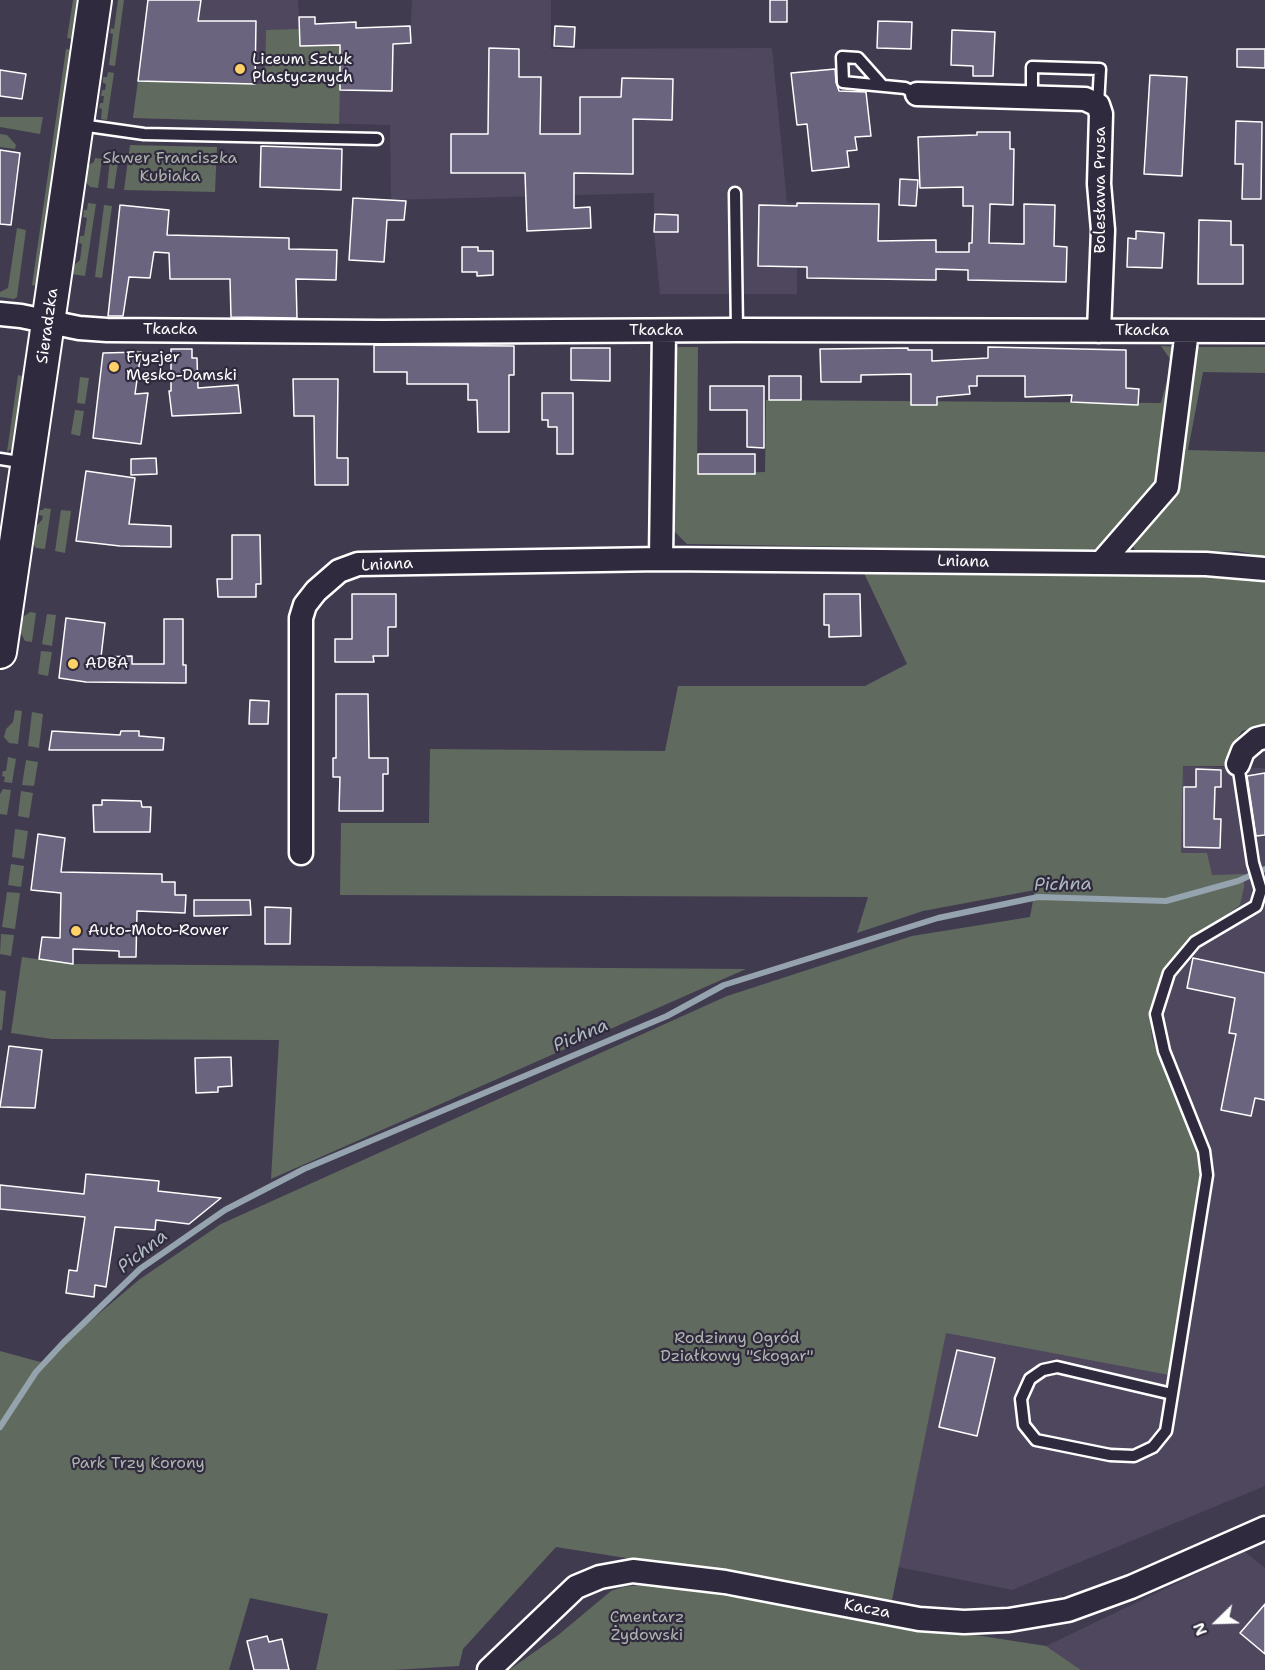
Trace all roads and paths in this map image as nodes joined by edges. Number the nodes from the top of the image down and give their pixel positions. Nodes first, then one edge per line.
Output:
1 (95, 0) edge
2 (882, 85) dead end
3 (930, 89) joint
4 (1032, 97) junction
5 (1098, 105) junction
6 (78, 125) junction
7 (377, 139) dead end
8 (735, 193) dead end
9 (0, 314) edge
10 (49, 322) junction
11 (737, 330) junction
12 (664, 331) junction
13 (1099, 331) junction
14 (1187, 331) junction
15 (1265, 331) edge
16 (14, 461) edge
17 (661, 559) junction
18 (1101, 563) junction
19 (1265, 569) edge
20 (0, 652) edge
21 (1265, 737) edge
22 (1238, 764) joint
23 (301, 853) dead end
24 (1263, 891) edge
25 (1172, 1394) junction
26 (1265, 1528) edge
27 (489, 1670) edge

1 - 6 street, Sieradzka
2 - 3 lane
3 - 4 street, Bolesława Prusa
4 - 5 street, Bolesława Prusa
4 - 5 lane
5 - 13 street, Bolesława Prusa
6 - 7 lane
6 - 10 street, Sieradzka
8 - 11 lane
9 - 10 street, Tkacka
10 - 12 street, Tkacka
10 - 16 street, Sieradzka
11 - 12 street, Tkacka
11 - 13 street, Tkacka
12 - 17 street
13 - 14 street, Tkacka
14 - 15 street, Tkacka
14 - 18 street
16 - 20 street, Sieradzka
17 - 18 street, Lniana
17 - 23 street, Lniana
18 - 19 street, Lniana
21 - 22 street
22 - 24 lane
24 - 25 lane
25 - 25 lane
26 - 27 street, Kacza

